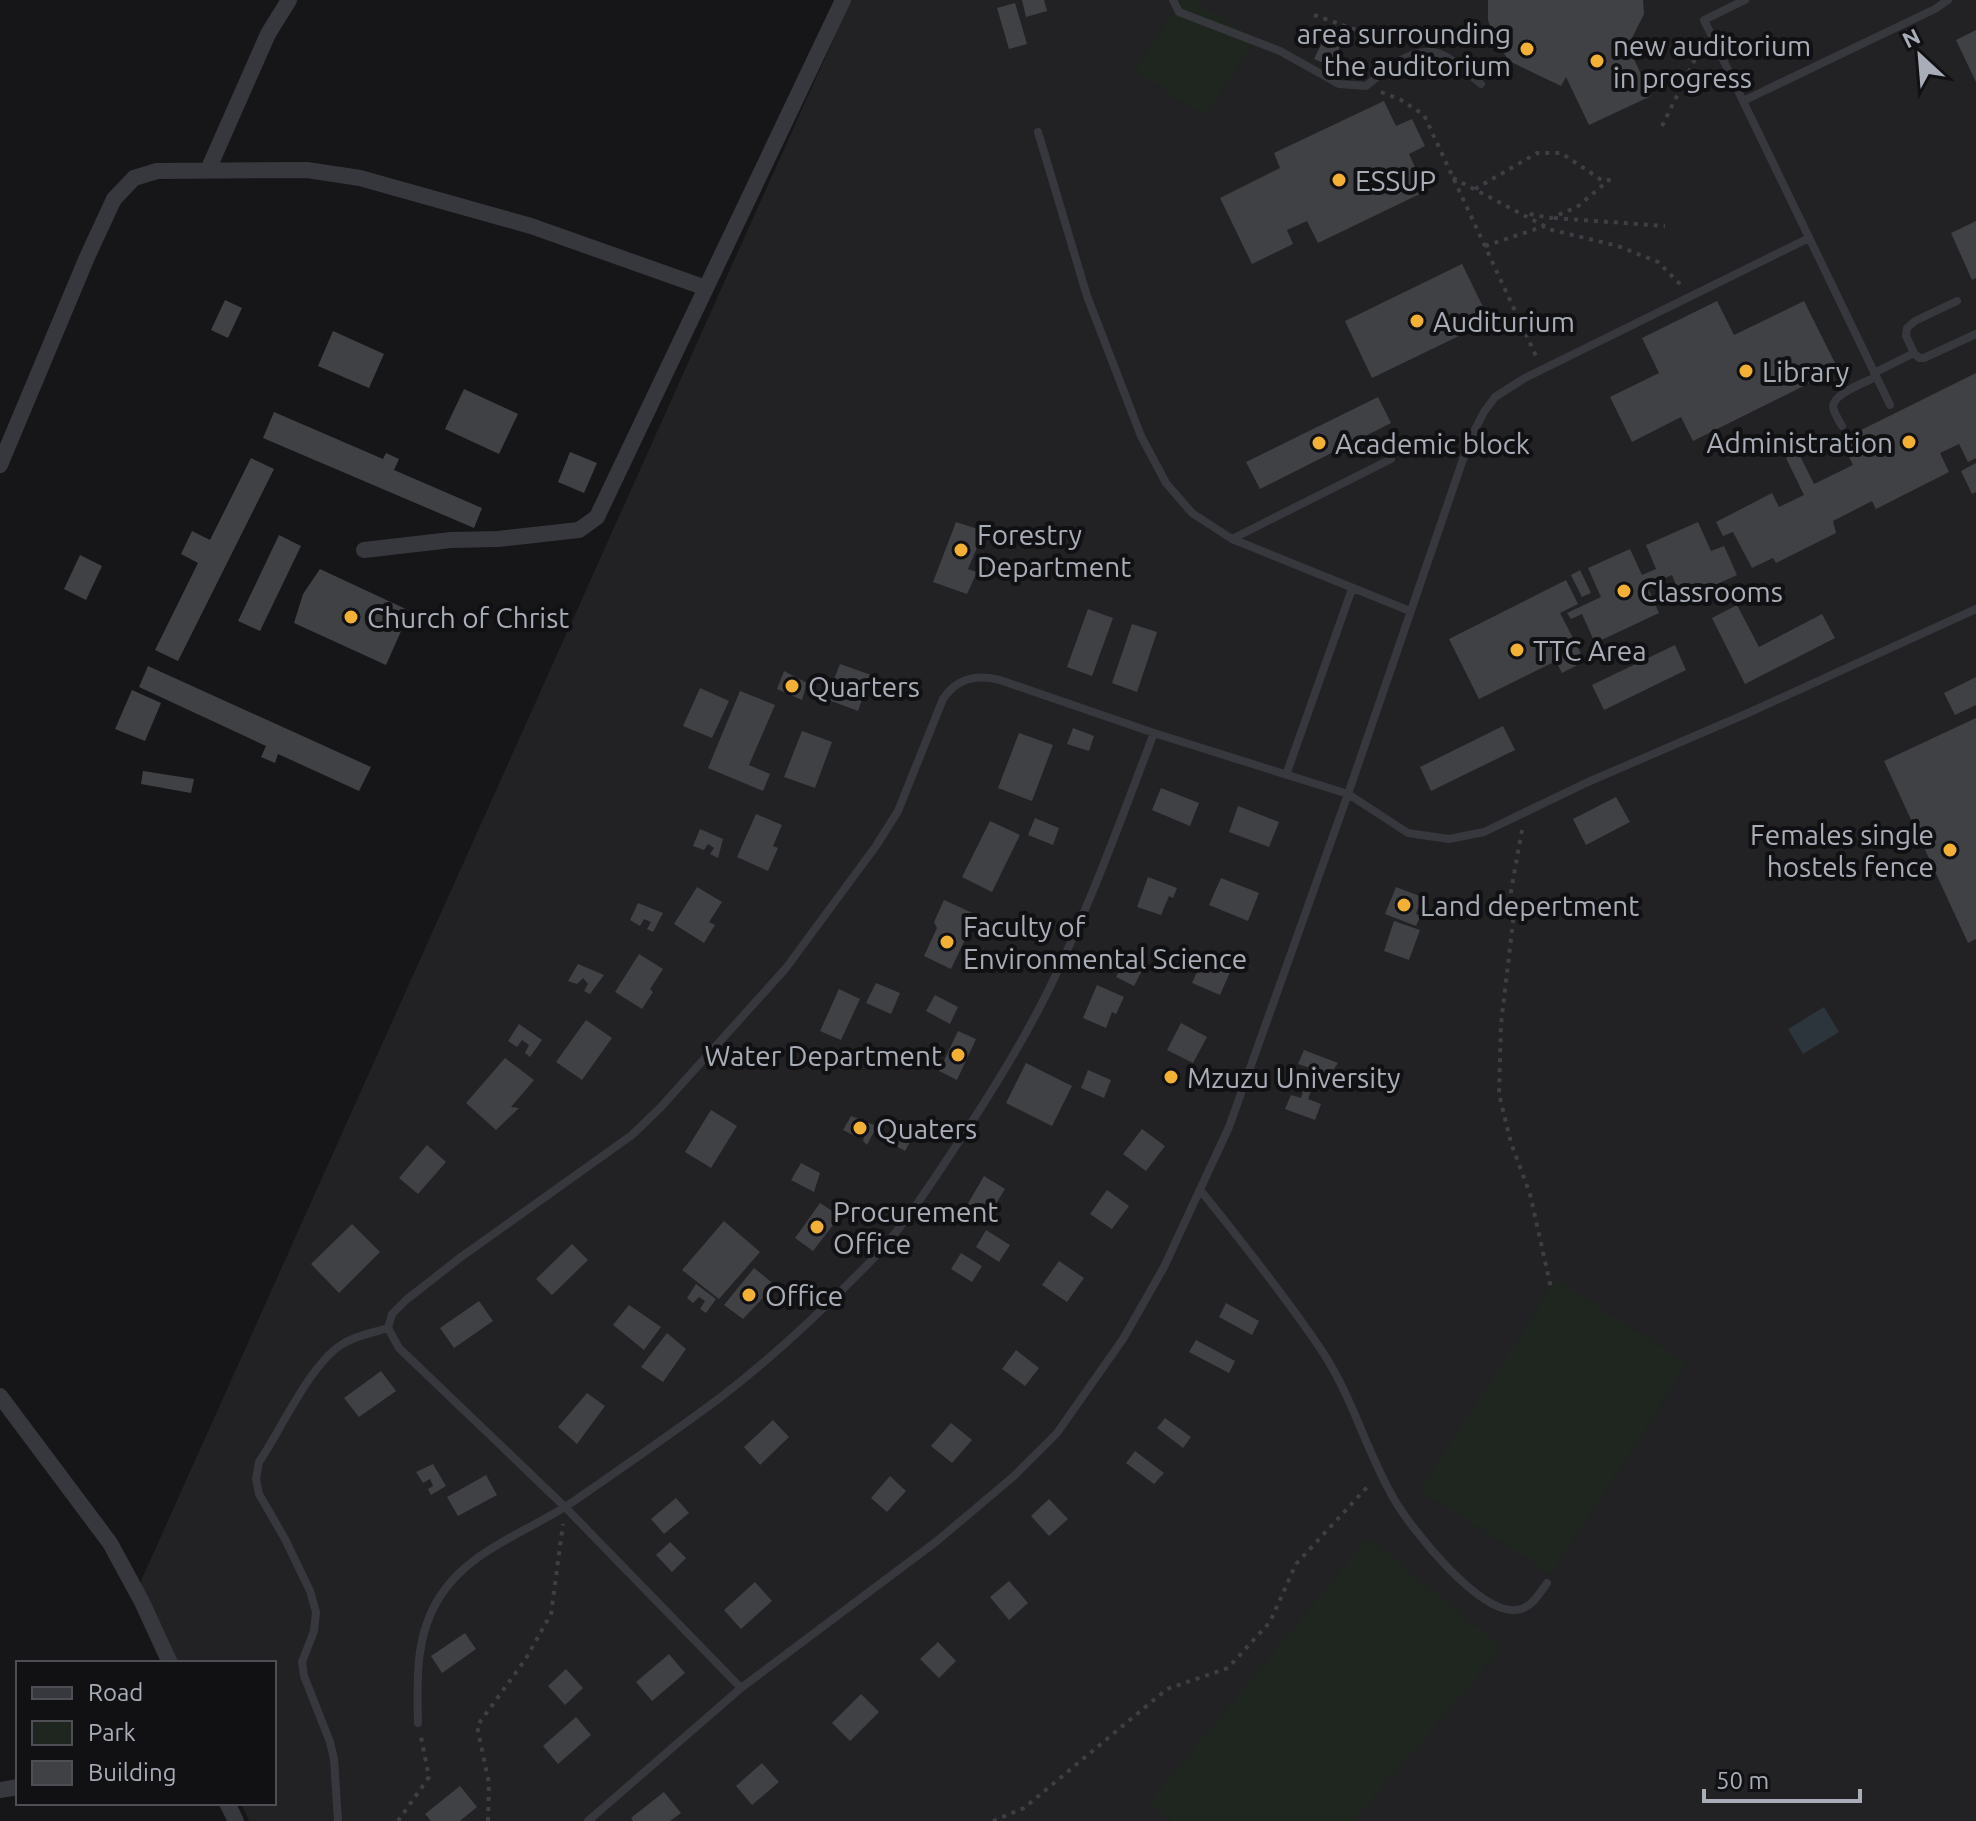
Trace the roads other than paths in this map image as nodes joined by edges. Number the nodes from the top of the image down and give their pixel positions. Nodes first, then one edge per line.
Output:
1 (289, 0) edge
2 (843, 0) edge
3 (1173, 0) edge
4 (1745, 0) edge
5 (1948, 0) edge
6 (1481, 84) dead end
7 (1743, 101) junction
8 (1038, 132) dead end
9 (208, 170) junction
10 (1809, 238) junction
11 (706, 288) junction
12 (1957, 301) dead end
13 (1976, 334) edge
14 (1914, 353) junction
15 (1875, 375) junction
16 (1890, 405) dead end
17 (1842, 426) dead end
18 (1391, 459) dead end
19 (0, 465) edge
20 (1232, 539) junction
21 (364, 550) dead end
22 (1352, 589) junction
23 (1976, 609) edge
24 (1410, 611) junction
25 (1154, 733) junction
26 (1286, 775) junction
27 (1348, 794) junction
28 (1201, 1191) junction
29 (388, 1328) junction
30 (0, 1396) edge
31 (565, 1507) junction
32 (1547, 1583) dead end
33 (169, 1661) edge
34 (741, 1688) junction
35 (418, 1723) road end
36 (338, 1821) edge
37 (588, 1821) edge

1 - 9 street
2 - 11 street
3 - 6 lane
4 - 7 lane
5 - 7 lane
7 - 10 lane
8 - 20 lane
9 - 11 street
9 - 19 street
10 - 15 lane
10 - 24 lane
11 - 21 street
12 - 14 lane
13 - 14 lane
14 - 15 lane
15 - 16 lane
15 - 17 lane
18 - 20 lane
20 - 22 lane
22 - 24 lane
22 - 26 lane
23 - 27 lane
24 - 27 lane
25 - 26 lane
25 - 29 lane
25 - 31 lane
26 - 27 lane
27 - 28 lane
28 - 32 lane
28 - 34 lane
29 - 31 lane
29 - 36 lane
30 - 33 street
31 - 34 lane
31 - 35 lane
34 - 37 lane

